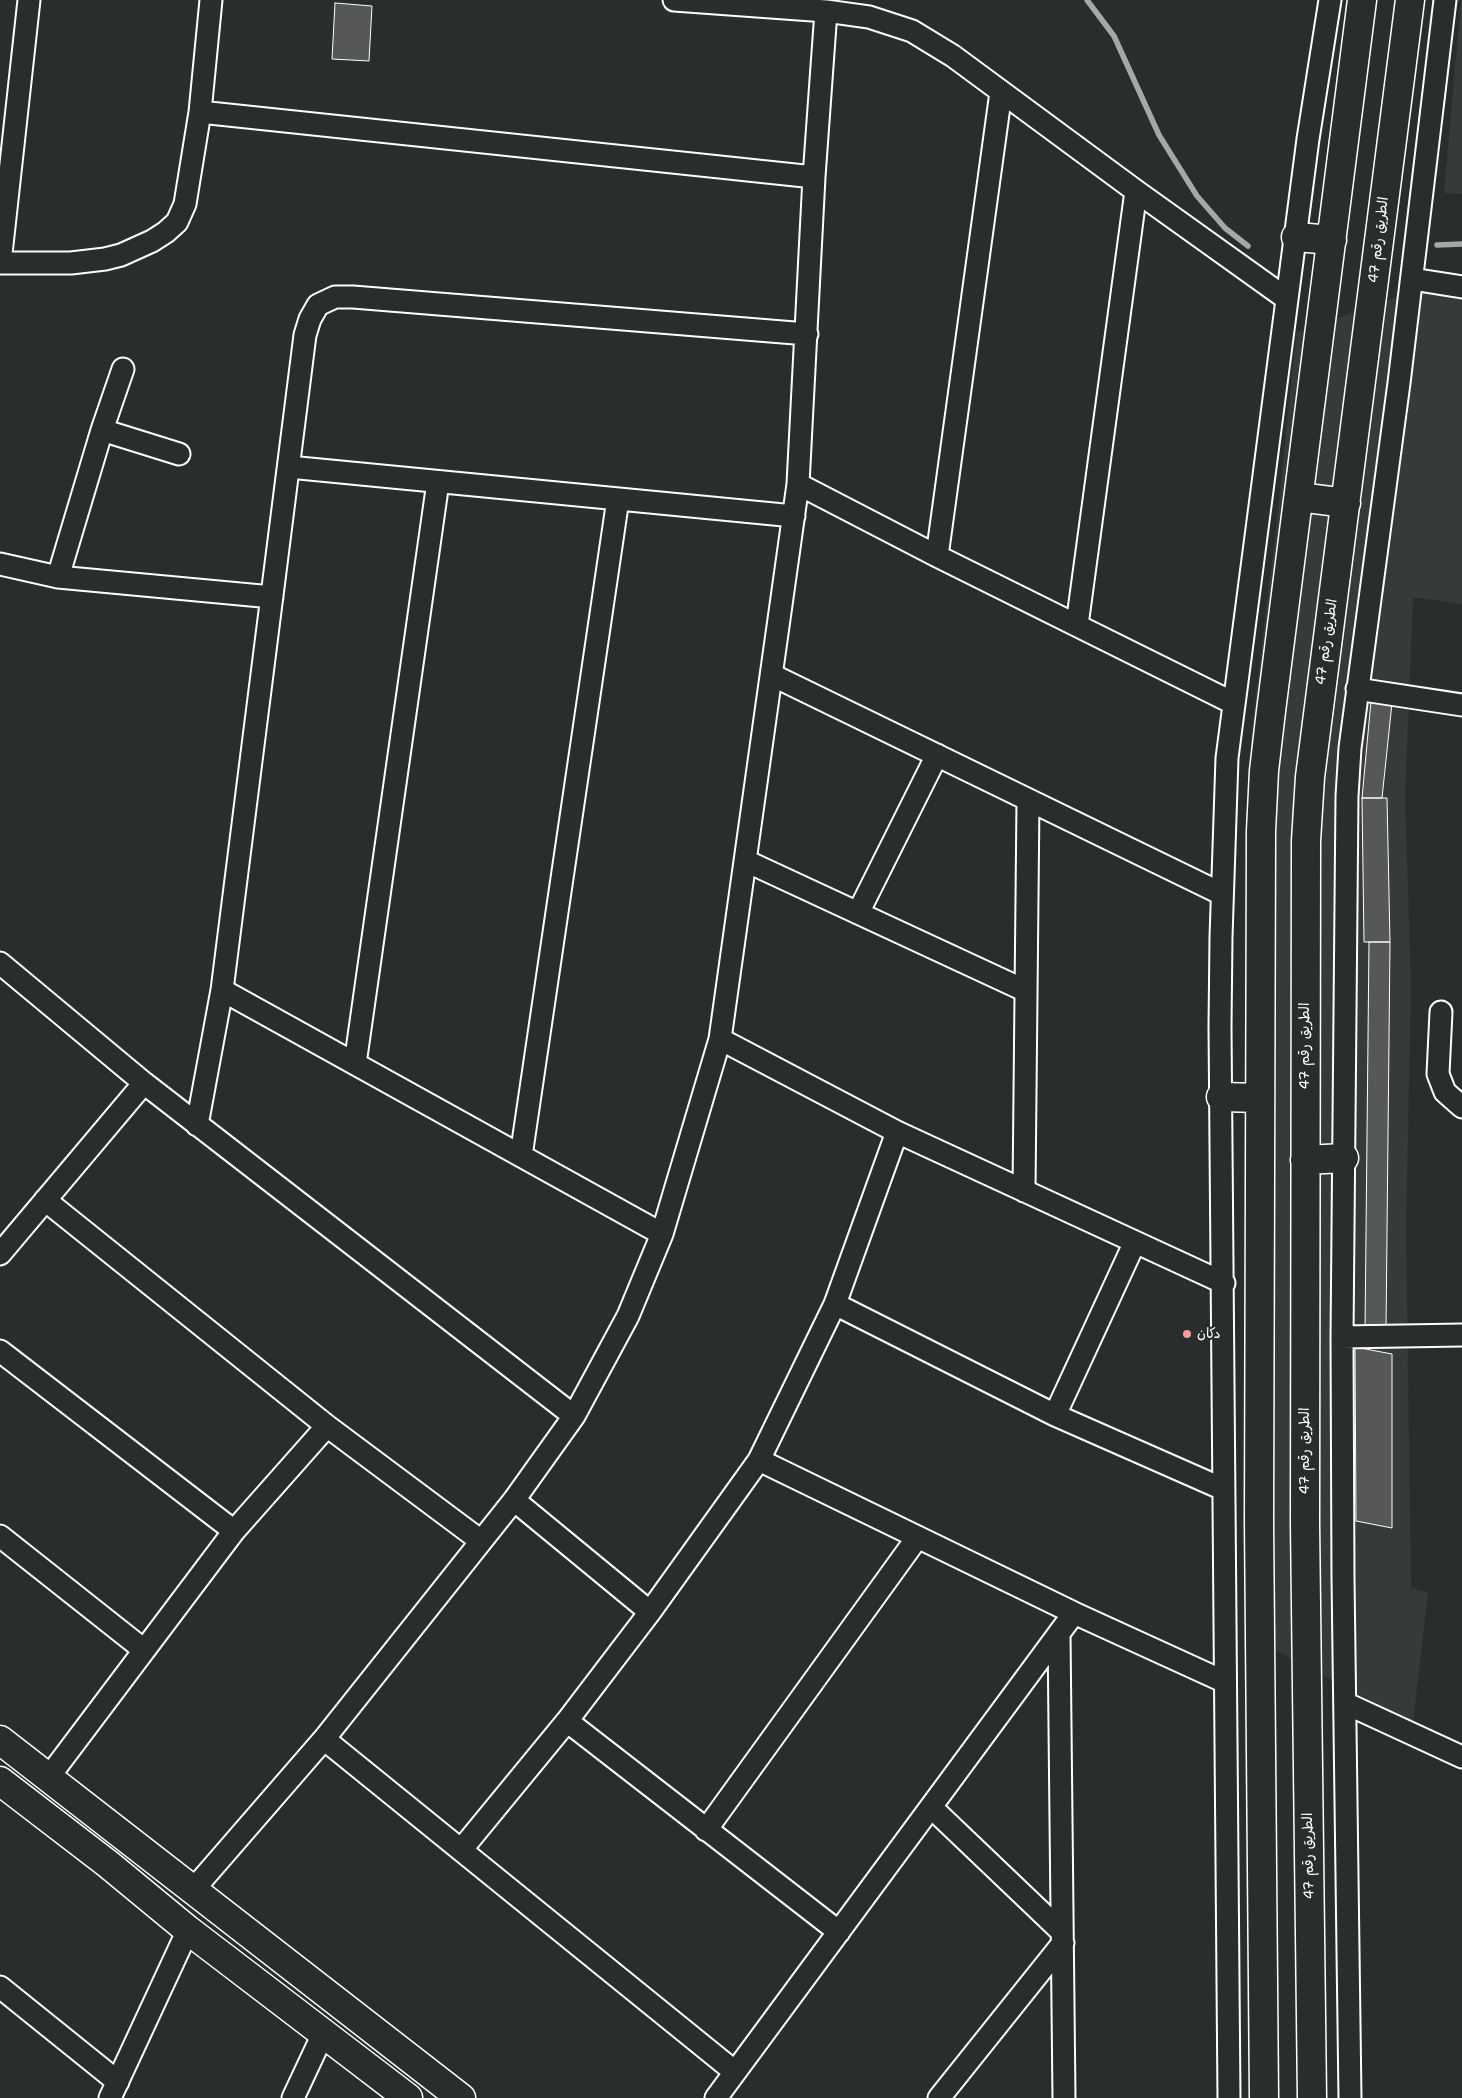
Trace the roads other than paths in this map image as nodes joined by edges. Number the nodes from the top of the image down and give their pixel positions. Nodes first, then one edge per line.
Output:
1 (30, 0) edge
2 (212, 0) edge
3 (674, 0) edge
4 (1330, 0) edge
5 (1362, 0) edge
6 (1410, 0) edge
7 (1445, 0) edge
8 (826, 11) junction
9 (1001, 92) junction
10 (200, 112) junction
11 (814, 177) junction
12 (1136, 192) junction
13 (1296, 237) junction
14 (1332, 240) junction
15 (0, 263) edge
16 (1412, 279) junction
17 (1462, 287) edge
18 (1287, 298) junction
19 (807, 334) junction
20 (123, 369) dead end
21 (102, 430) junction
22 (178, 454) dead end
23 (288, 467) junction
24 (438, 482) junction
25 (798, 484) junction
26 (1299, 497) junction
27 (618, 499) junction
28 (1346, 503) junction
29 (794, 516) junction
30 (937, 556) junction
31 (0, 564) edge
32 (58, 577) junction
33 (272, 597) junction
34 (1077, 625) junction
35 (772, 675) junction
36 (1357, 690) junction
37 (1234, 703) junction
38 (1462, 705) edge
39 (937, 755) junction
40 (1028, 800) junction
41 (746, 861) junction
42 (1222, 894) junction
43 (858, 913) junction
44 (0, 964) edge
45 (222, 990) junction
46 (1026, 991) junction
47 (1441, 1012) dead end
48 (720, 1039) junction
49 (355, 1064) junction
50 (144, 1083) junction
51 (1221, 1097) junction
52 (1260, 1098) junction
53 (1462, 1107) edge
54 (197, 1125) junction
55 (897, 1132) junction
56 (521, 1156) junction
57 (1344, 1158) junction
58 (1305, 1160) junction
59 (1024, 1191) junction
60 (45, 1200) junction
61 (662, 1234) junction
62 (1134, 1244) junction
63 (0, 1254) edge
64 (1224, 1284) junction
65 (835, 1304) junction
66 (1462, 1335) edge
67 (1342, 1337) junction
68 (0, 1351) edge
69 (1055, 1414) junction
70 (574, 1416) junction
71 (328, 1426) junction
72 (759, 1460) junction
73 (1223, 1489) junction
74 (514, 1500) junction
75 (234, 1531) junction
76 (0, 1536) edge
77 (917, 1538) junction
78 (481, 1541) junction
79 (650, 1612) junction
80 (1074, 1613) junction
81 (1059, 1633) junction
82 (144, 1650) junction
83 (1225, 1682) junction
84 (1345, 1703) junction
85 (568, 1721) junction
86 (324, 1739) junction
87 (0, 1740) edge
88 (1462, 1757) edge
89 (48, 1778) junction
90 (0, 1781) edge
91 (930, 1807) junction
92 (706, 1830) junction
93 (461, 1850) junction
94 (193, 1890) junction
95 (188, 1930) junction
96 (839, 1932) junction
97 (1062, 1938) junction
98 (0, 1987) edge
99 (323, 2034) junction
100 (735, 2072) junction
101 (114, 2090) edge
102 (293, 2098) edge
103 (408, 2098) edge
104 (461, 2098) edge
105 (716, 2098) edge
106 (939, 2098) edge
107 (1064, 2098) edge
108 (1228, 2098) edge
109 (1264, 2098) edge
110 (1312, 2098) edge
111 (1350, 2098) edge

1 - 15 street
2 - 10 street
3 - 8 street
4 - 13 street
5 - 14 main road
6 - 28 main road, الطريق رقم 47
7 - 16 street
8 - 9 street
8 - 11 street
9 - 12 street
9 - 30 street
10 - 11 street
10 - 15 street
11 - 19 street
12 - 18 street
12 - 34 street
13 - 14 main road
13 - 18 street
14 - 26 main road
16 - 17 street
16 - 36 street
18 - 37 street
19 - 23 street
19 - 25 street
20 - 21 street
21 - 22 street
21 - 32 street
23 - 24 street
23 - 33 street
24 - 27 street
24 - 49 street
25 - 29 street
25 - 30 street
26 - 28 main road
26 - 52 main road
27 - 29 street
27 - 56 street
28 - 58 main road, الطريق رقم 47
29 - 35 street
30 - 34 street
31 - 32 street
32 - 33 street
33 - 45 street
34 - 37 street
35 - 39 street
35 - 41 street
36 - 38 street
36 - 57 street
37 - 42 street
39 - 40 street
39 - 43 street
40 - 42 street
40 - 46 street
41 - 43 street
41 - 48 street
42 - 51 street
43 - 46 street
44 - 50 street
45 - 49 street
45 - 54 street
46 - 59 street
47 - 53 street
48 - 55 street
48 - 61 street
49 - 56 street
50 - 54 street
50 - 60 street
51 - 52 main road
51 - 64 street
52 - 109 main road
54 - 70 street
55 - 59 street
55 - 65 street
56 - 61 street
57 - 58 main road
57 - 67 street
58 - 110 main road, الطريق رقم 47
59 - 62 street
60 - 63 street
60 - 71 street
61 - 70 street
62 - 64 street
62 - 69 street
64 - 73 street
65 - 69 street
65 - 72 street
66 - 67 street
67 - 84 street
68 - 75 street
69 - 73 street
70 - 74 street
71 - 75 street
71 - 78 street
72 - 77 street
72 - 79 street
73 - 83 street
74 - 78 street
74 - 79 street
75 - 82 street
76 - 82 street
77 - 80 street
77 - 92 street
78 - 86 street
79 - 85 street
80 - 81 street
80 - 83 street
81 - 91 street
81 - 97 street
82 - 89 street
83 - 108 street
84 - 88 street
84 - 111 street
85 - 92 street
85 - 93 street
86 - 93 street
86 - 94 street
87 - 89 main road
89 - 94 main road
90 - 95 main road
91 - 96 street
91 - 97 street
92 - 96 street
93 - 100 street
94 - 104 main road
95 - 99 main road
95 - 101 street
96 - 100 street
97 - 106 street
97 - 107 street
98 - 101 street
99 - 102 street
99 - 103 main road
100 - 105 street

